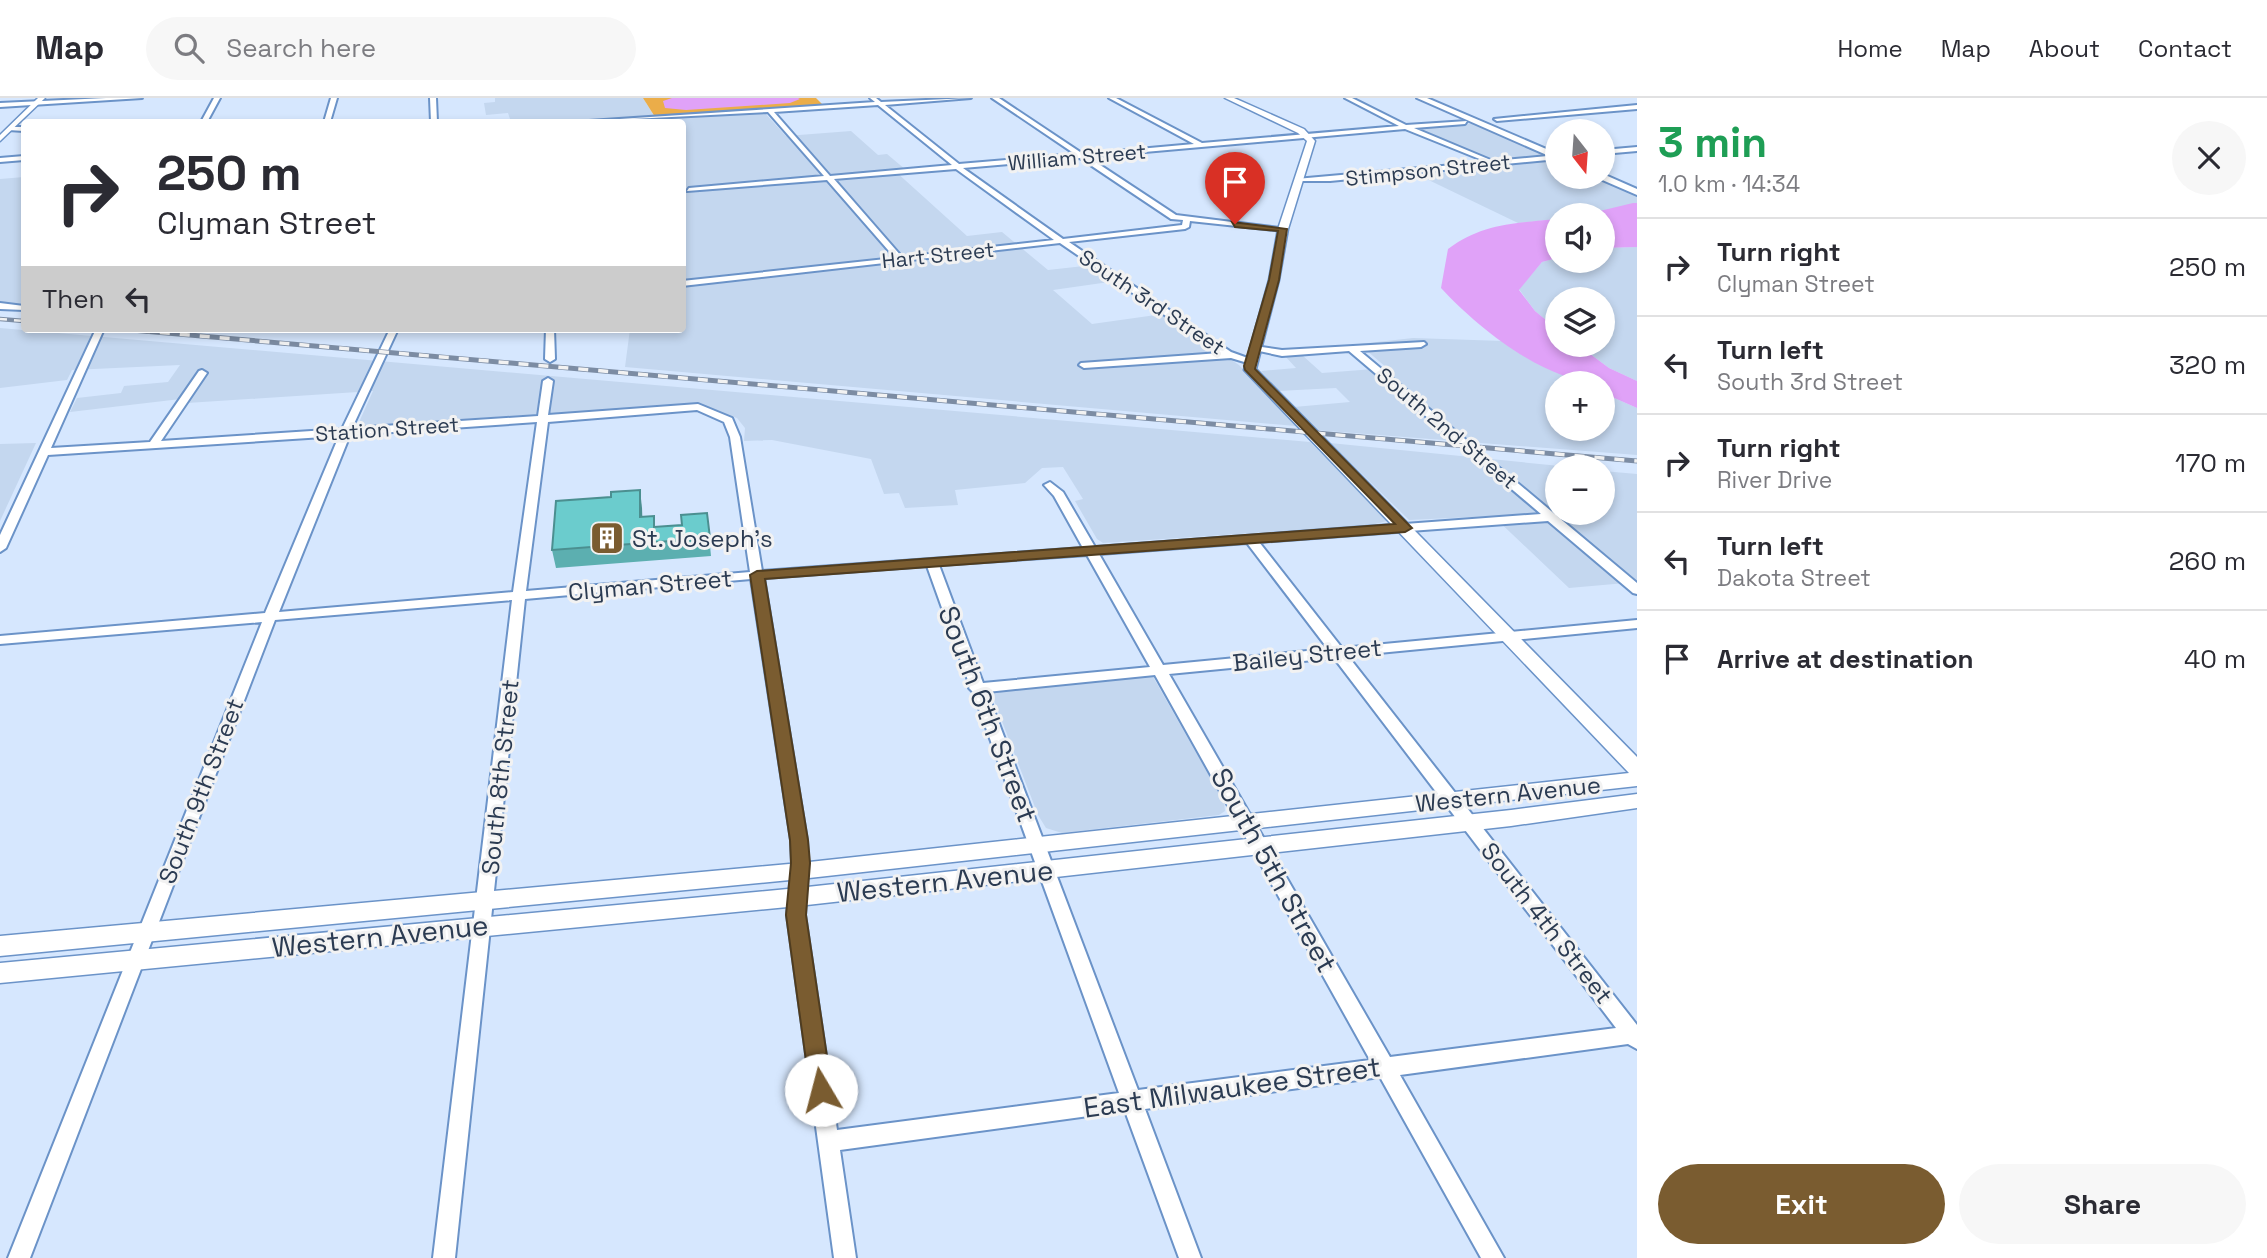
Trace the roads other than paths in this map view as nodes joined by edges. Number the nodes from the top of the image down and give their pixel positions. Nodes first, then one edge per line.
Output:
1 (139, 98) edge
2 (217, 98) edge
3 (334, 98) edge
4 (433, 98) edge
5 (968, 98) edge
6 (995, 98) edge
7 (1112, 98) edge
8 (1228, 98) edge
9 (1421, 98) edge
10 (1433, 98) edge
11 (1349, 99) edge
12 (1365, 99) edge
13 (1629, 100) dead end
14 (40, 101) edge
15 (876, 101) edge
16 (1637, 104) edge
17 (0, 105) edge
18 (769, 110) junction
19 (206, 119) edge
20 (328, 119) edge
21 (434, 119) edge
22 (625, 119) edge
23 (1497, 119) dead end
24 (1465, 122) dead end
25 (1405, 127) junction
26 (10, 129) junction
27 (21, 129) edge
28 (1308, 136) junction
29 (0, 139) edge
30 (1202, 145) junction
31 (1545, 145) edge
32 (1637, 149) edge
33 (1545, 151) edge
34 (1615, 151) edge
35 (1084, 156) junction
36 (21, 158) edge
37 (1545, 158) edge
38 (0, 160) edge
39 (1495, 163) junction
40 (958, 167) junction
41 (1615, 174) edge
42 (828, 178) junction
43 (1299, 180) junction
44 (1615, 182) edge
45 (1637, 184) edge
46 (689, 190) dead end
47 (1637, 191) edge
48 (1186, 219) junction
49 (1283, 229) junction
50 (1062, 241) junction
51 (900, 259) junction
52 (686, 284) edge
53 (0, 306) edge
54 (21, 308) edge
55 (98, 333) edge
56 (392, 333) edge
57 (550, 333) edge
58 (1421, 344) dead end
59 (1351, 348) junction
60 (1231, 355) junction
61 (1253, 355) junction
62 (550, 359) dead end
63 (1084, 365) dead end
64 (202, 373) dead end
65 (548, 381) dead end
66 (542, 419) junction
67 (346, 431) junction
68 (154, 444) junction
69 (43, 452) junction
70 (1050, 485) dead end
71 (1545, 510) edge
72 (1545, 518) edge
73 (1562, 525) edge
74 (1405, 528) junction
75 (1251, 540) junction
76 (0, 548) edge
77 (1093, 551) junction
78 (932, 564) junction
79 (757, 575) junction
80 (1637, 590) edge
81 (519, 596) junction
82 (270, 617) junction
83 (1637, 624) edge
84 (1509, 636) junction
85 (0, 640) edge
86 (1337, 652) junction
87 (1161, 670) junction
88 (976, 688) junction
89 (1637, 769) edge
90 (1637, 779) edge
91 (1452, 800) junction
92 (1637, 802) edge
93 (1470, 823) junction
94 (1248, 824) junction
95 (1260, 845) junction
96 (1037, 846) junction
97 (1046, 870) junction
98 (800, 871) junction
99 (798, 897) junction
100 (486, 900) junction
101 (483, 926) junction
102 (145, 934) junction
103 (0, 947) edge
104 (135, 960) junction
105 (0, 973) edge
106 (1636, 1036) edge
107 (1384, 1066) junction
108 (1133, 1101) junction
109 (828, 1141) junction
110 (19, 1258) edge
111 (444, 1258) edge
112 (845, 1258) edge
113 (1190, 1258) edge
114 (1493, 1258) edge

1 - 14 street
2 - 19 street
3 - 20 street
4 - 21 street
5 - 15 street
6 - 35 street
7 - 30 street
8 - 28 street
9 - 33 main road
10 - 31 main road
11 - 12 street
11 - 25 street
13 - 16 street
14 - 17 street
14 - 26 street
15 - 18 street
15 - 40 street, South 3rd Street
16 - 23 street
18 - 22 street
18 - 42 street
24 - 25 street, William Street
25 - 28 street, William Street
25 - 39 street
26 - 27 street
26 - 29 street
28 - 30 street, William Street
28 - 43 street
30 - 35 street, William Street
32 - 34 street
35 - 40 street, William Street
35 - 48 street
36 - 38 street
37 - 39 street, Stimpson Street
39 - 43 street, Stimpson Street
40 - 42 street, William Street
40 - 50 street, South 3rd Street
41 - 45 main road
42 - 46 street, William Street
42 - 51 street
43 - 49 street
44 - 47 main road
48 - 49 street
48 - 50 street, Hart Street
49 - 61 street
50 - 51 street, Hart Street
50 - 60 street, South 3rd Street
51 - 52 street, Hart Street
53 - 54 street
55 - 69 street
56 - 67 street, South 9th Street
57 - 62 street
58 - 59 street
59 - 61 street
59 - 71 street, South 2nd Street
60 - 61 street, South 3rd Street
60 - 63 street
61 - 74 street, South 3rd Street
64 - 68 street
65 - 66 street, South 8th Street
66 - 67 street, Station Street
66 - 79 street, Station Street
66 - 81 street, South 8th Street
67 - 68 street, Station Street
67 - 82 street, South 9th Street
68 - 69 street, Station Street
69 - 76 street
70 - 77 street, South 5th Street
72 - 74 street, Clyman Street
73 - 80 street, South 2nd Street
74 - 75 street, Clyman Street
74 - 84 street, South 3rd Street
75 - 77 street, Clyman Street
75 - 86 street, South 4th Street
77 - 78 street, Clyman Street
77 - 87 street, South 5th Street
78 - 79 street, Clyman Street
78 - 88 street, South 6th Street
79 - 81 street, Clyman Street
79 - 98 street
81 - 82 street, Clyman Street
81 - 100 street, South 8th Street
82 - 85 street, Clyman Street
82 - 102 street, South 9th Street
83 - 84 street, Bailey Street
84 - 86 street, Bailey Street
84 - 89 street, South 3rd Street
86 - 87 street, Bailey Street
86 - 91 street, South 4th Street
87 - 88 street, Bailey Street
87 - 94 street, South 5th Street
88 - 96 street, South 6th Street
90 - 91 street, Western Avenue
91 - 93 street, South 4th Street
91 - 94 street, Western Avenue
92 - 93 street, Western Avenue
93 - 95 street, Western Avenue
93 - 106 street, South 4th Street
94 - 95 street, South 5th Street
94 - 96 street, Western Avenue
95 - 97 street, Western Avenue
95 - 107 street, South 5th Street
96 - 97 street, South 6th Street
96 - 98 street, Western Avenue
97 - 99 street, Western Avenue
97 - 108 street, South 6th Street
98 - 99 street
98 - 100 street, Western Avenue
99 - 101 street, Western Avenue
99 - 109 street
100 - 101 street, South 8th Street
100 - 102 street, Western Avenue
101 - 104 street, Western Avenue
101 - 111 street, South 8th Street
102 - 103 street, Western Avenue
102 - 104 street, South 9th Street
104 - 105 street, Western Avenue
104 - 110 street, South 9th Street
106 - 107 street, East Milwaukee Street
107 - 108 street, East Milwaukee Street
107 - 114 street, South 5th Street
108 - 109 street, East Milwaukee Street
108 - 113 street, South 6th Street
109 - 112 street

